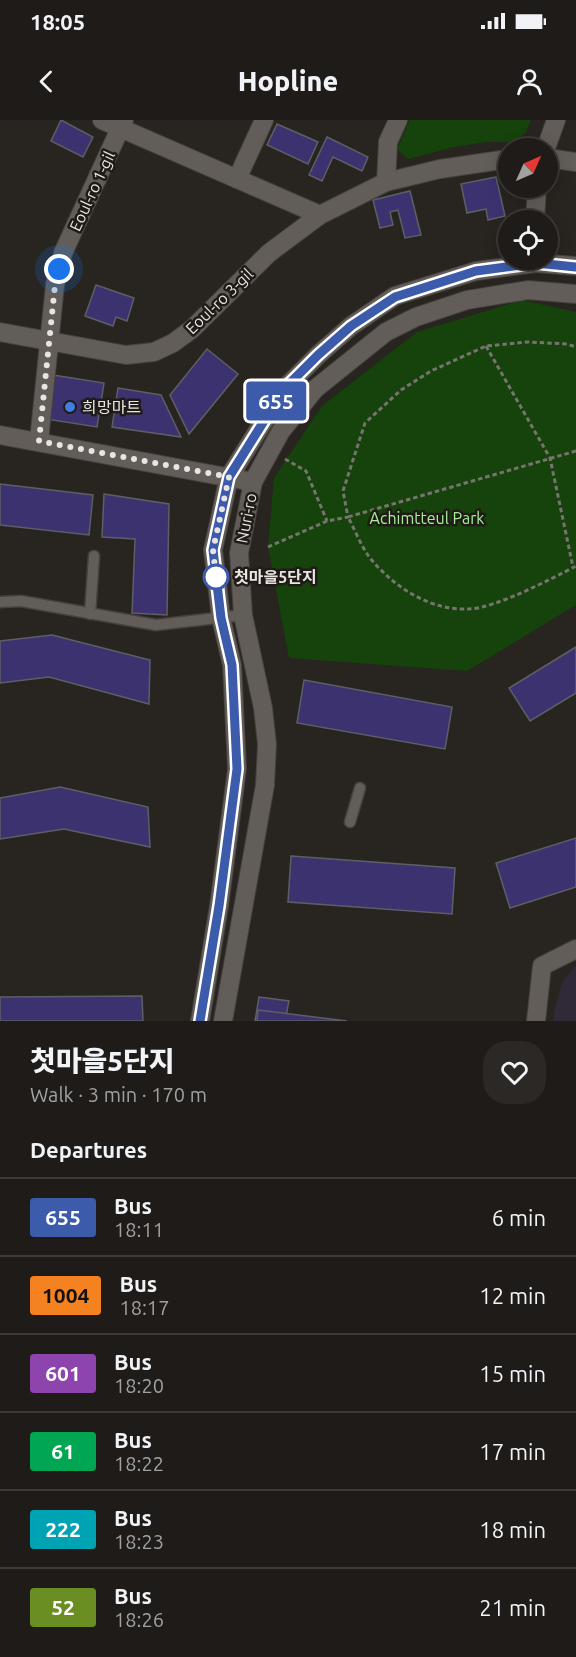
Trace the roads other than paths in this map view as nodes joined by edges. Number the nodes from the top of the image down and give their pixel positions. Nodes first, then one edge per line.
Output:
1 (102, 120) edge
2 (264, 120) edge
3 (398, 120) edge
4 (556, 120) edge
5 (123, 124) edge
6 (550, 138) edge
7 (558, 159) edge
8 (498, 160) edge
9 (576, 162) edge
10 (237, 179) junction
11 (386, 182) junction
12 (320, 215) junction
13 (558, 264) edge
14 (576, 266) edge
15 (498, 267) edge
16 (576, 294) edge
17 (0, 332) edge
18 (50, 340) junction
19 (0, 435) edge
20 (39, 441) junction
21 (229, 477) junction
22 (253, 482) junction
23 (94, 556) dead end
24 (0, 602) edge
25 (90, 615) junction
26 (243, 615) junction
27 (221, 618) junction
28 (360, 788) dead end
29 (350, 822) dead end
30 (576, 949) edge
31 (200, 1021) edge
32 (223, 1021) edge
33 (536, 1021) edge

1 - 5 street
2 - 10 street
3 - 11 street
4 - 6 street
5 - 10 street
5 - 18 street, Eoul-ro 1-gil
7 - 9 street
8 - 11 street, Eoul-ro 3-gil
10 - 12 street
11 - 12 street, Eoul-ro 3-gil
12 - 18 street, Eoul-ro 3-gil
13 - 14 street, Nuri-ro
15 - 21 street, Nuri-ro
16 - 22 street, Nuri-ro
17 - 18 street, Eoul-ro 3-gil
18 - 20 street, Eoul-ro 1-gil
19 - 20 street
20 - 21 street
21 - 22 street
21 - 27 street, Nuri-ro
22 - 26 street, Nuri-ro
23 - 25 lane
24 - 25 lane
25 - 27 lane
26 - 27 lane
26 - 32 street, Nuri-ro
27 - 31 street, Nuri-ro
28 - 29 lane
30 - 33 street

